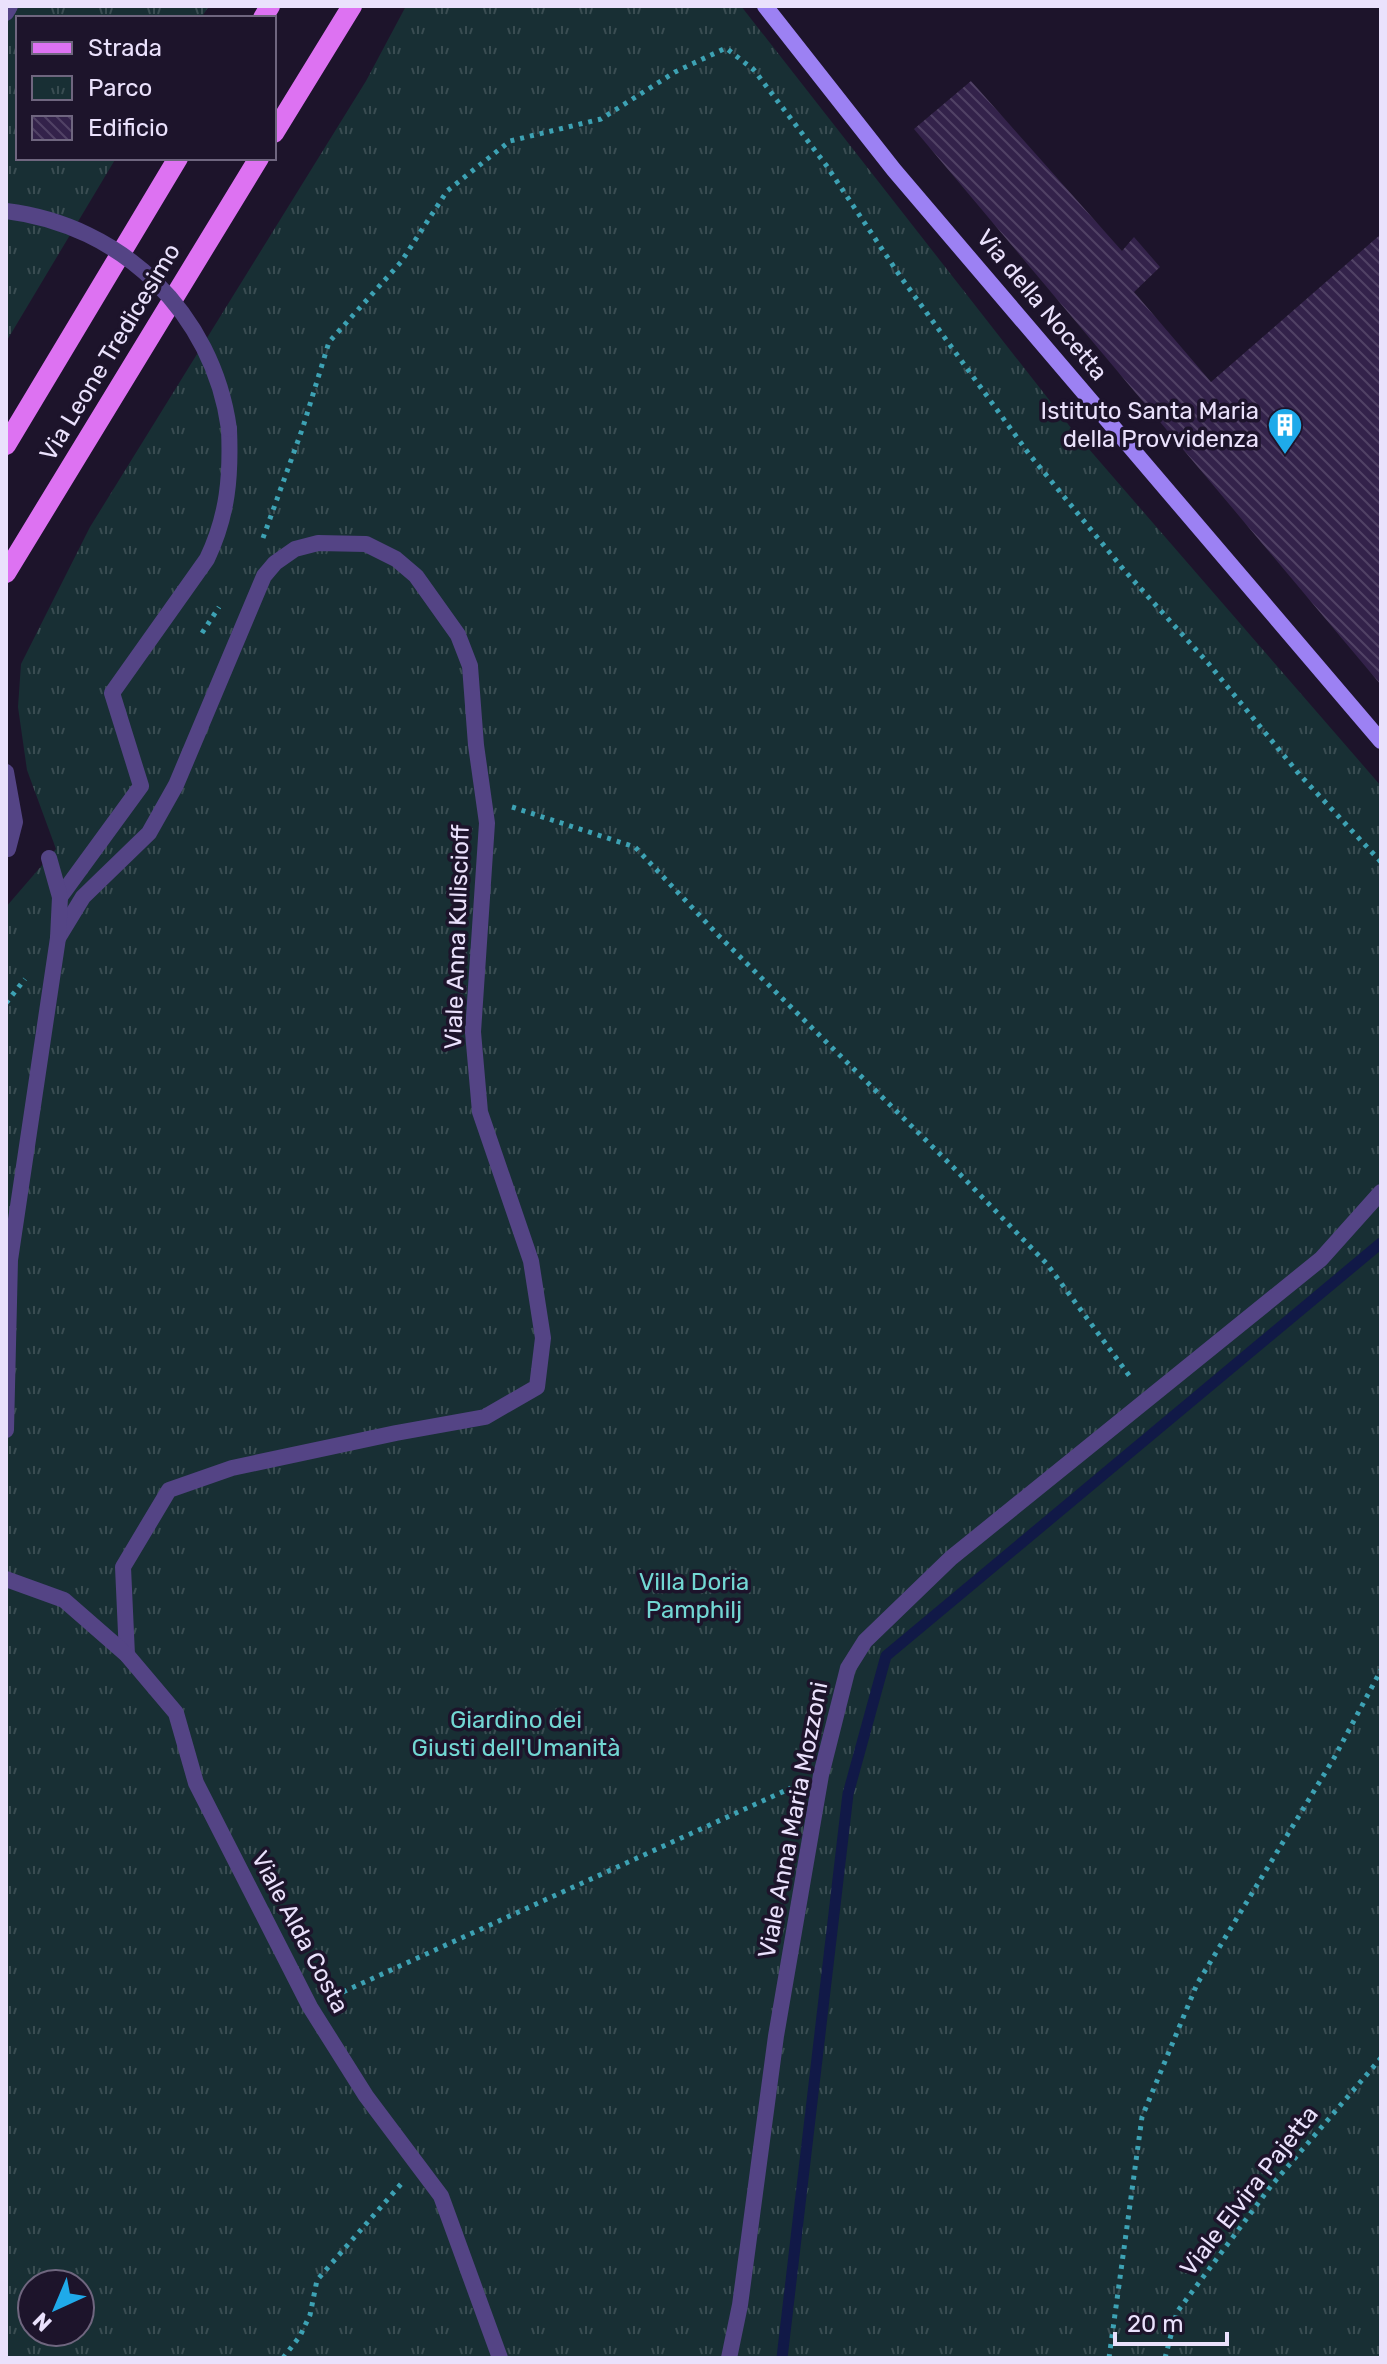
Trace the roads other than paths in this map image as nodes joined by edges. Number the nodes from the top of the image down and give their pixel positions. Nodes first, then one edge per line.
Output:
1 (10, 6) edge
2 (352, 6) edge
3 (765, 6) edge
4 (6, 13) edge
5 (276, 130) edge
6 (177, 160) edge
7 (258, 160) edge
8 (6, 211) edge
9 (6, 445) edge
10 (6, 573) edge
11 (1381, 741) edge
12 (7, 776) edge
13 (8, 849) dead end
14 (49, 858) dead end
15 (60, 897) junction
16 (58, 938) junction
17 (1381, 1192) edge
18 (6, 1430) edge
19 (6, 1579) edge
20 (127, 1655) junction
21 (500, 2358) edge
22 (729, 2358) edge

1 - 4 street
2 - 5 main road
3 - 11 street, Via della Nocetta
6 - 9 main road, Via Leone Tredicesimo
7 - 10 main road, Via Leone Tredicesimo
8 - 15 street, bridge
12 - 13 street
14 - 15 street
15 - 16 street
16 - 18 street
16 - 20 street, Viale Anna Kuliscioff
17 - 22 street, Viale Anna Maria Mozzoni
19 - 20 street, Viale Alda Costa
20 - 21 street, Viale Alda Costa

